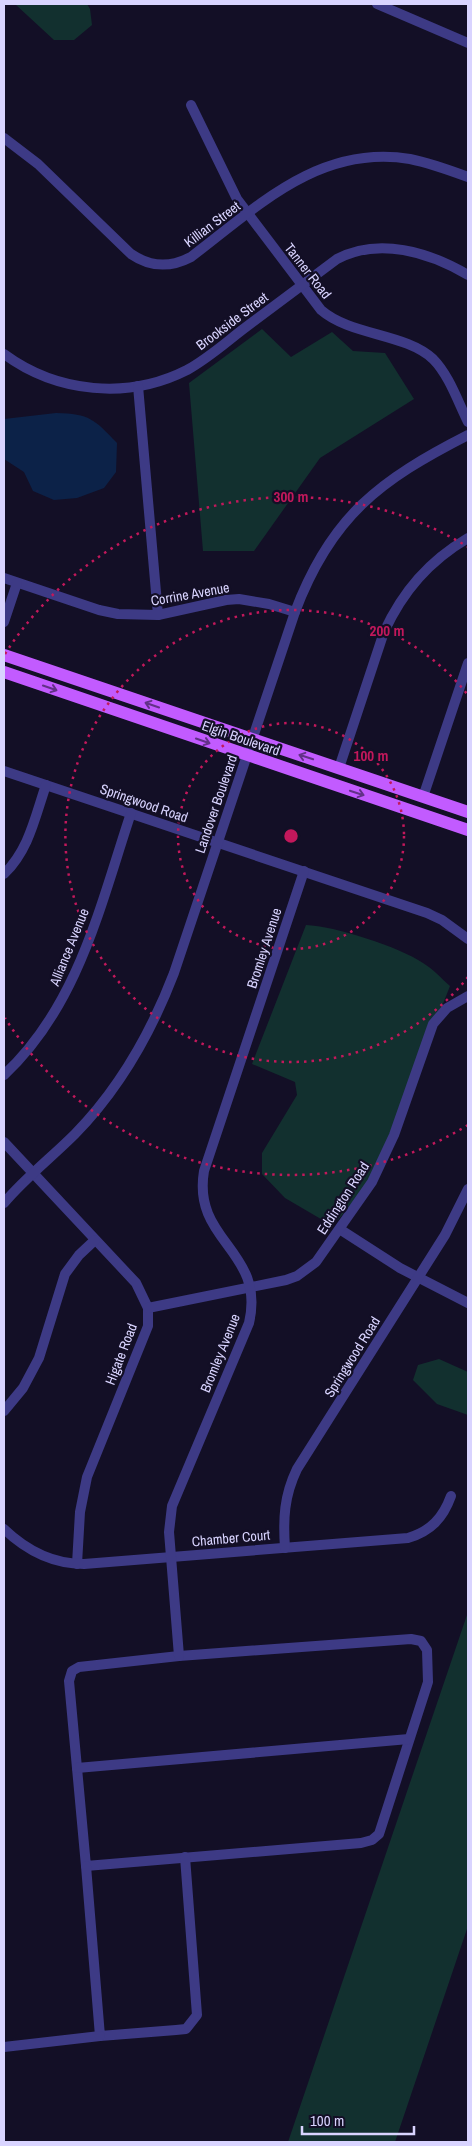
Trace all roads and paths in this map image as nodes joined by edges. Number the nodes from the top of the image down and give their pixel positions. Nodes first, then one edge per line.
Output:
1 (377, 4) edge
2 (468, 43) edge
3 (192, 106) dead end
4 (4, 138) edge
5 (468, 177) edge
6 (248, 214) junction
7 (468, 275) edge
8 (302, 286) junction
9 (4, 354) edge
10 (138, 386) junction
11 (468, 422) edge
12 (468, 435) edge
13 (468, 538) edge
14 (4, 578) edge
15 (17, 583) junction
16 (295, 612) junction
17 (158, 615) junction
18 (4, 622) edge
19 (4, 655) edge
20 (468, 664) edge
21 (4, 672) edge
22 (252, 740) junction
23 (247, 756) junction
24 (338, 768) junction
25 (4, 771) edge
26 (46, 785) junction
27 (423, 797) junction
28 (468, 812) edge
29 (131, 813) junction
30 (468, 830) edge
31 (218, 842) junction
32 (304, 871) junction
33 (4, 874) edge
34 (468, 939) edge
35 (468, 996) edge
36 (4, 1075) edge
37 (4, 1142) edge
38 (33, 1173) junction
39 (468, 1189) edge
40 (4, 1203) edge
41 (340, 1230) junction
42 (95, 1240) junction
43 (418, 1278) junction
44 (251, 1287) junction
45 (468, 1303) edge
46 (148, 1308) junction
47 (4, 1411) edge
48 (451, 1496) dead end
49 (4, 1529) edge
50 (286, 1548) junction
51 (171, 1557) junction
52 (78, 1564) junction
53 (179, 1656) junction
54 (409, 1739) junction
55 (77, 1768) junction
56 (185, 1857) junction
57 (86, 1866) junction
58 (100, 2036) junction
59 (4, 2047) edge

1 - 2 street
3 - 6 street, Tanner Road
4 - 6 street, Killian Street
5 - 6 street, Killian Street
6 - 8 street, Tanner Road
7 - 8 street, Brookside Street
8 - 10 street, Brookside Street
8 - 11 street, Tanner Road
9 - 10 street, Brookside Street
10 - 17 street
12 - 16 street, Landover Boulevard
13 - 24 street
14 - 15 street, Corrine Avenue
15 - 17 street, Corrine Avenue
15 - 18 street
16 - 17 street, Corrine Avenue
16 - 22 street, Landover Boulevard
22 -> 19 main road, Elgin Boulevard
20 - 27 street
21 -> 23 main road, Elgin Boulevard
22 - 23 street, Landover Boulevard
24 -> 22 main road, Elgin Boulevard
23 -> 30 main road, Elgin Boulevard
23 - 31 street, Landover Boulevard
24 - 27 main road, Elgin Boulevard
25 - 26 street, Springwood Road
26 - 29 street, Springwood Road
26 - 33 street
27 - 28 main road, Elgin Boulevard
29 - 31 street, Springwood Road
29 - 36 street, Alliance Avenue
31 - 32 street, Springwood Road
31 - 38 street, Landover Boulevard
32 - 34 street, Springwood Road
32 - 44 street, Bromley Avenue
35 - 41 street, Eddington Road
37 - 38 street, Higate Road
38 - 40 street, Landover Boulevard
38 - 42 street, Higate Road
39 - 43 street, Springwood Road
41 - 43 street
41 - 44 street, Eddington Road
42 - 46 street, Higate Road
42 - 47 street
43 - 45 street
43 - 50 street, Springwood Road
44 - 46 street, Eddington Road
44 - 51 street, Bromley Avenue
46 - 52 street, Higate Road
48 - 50 street, Chamber Court
49 - 52 street, Chamber Court
50 - 51 street, Chamber Court
51 - 52 street, Chamber Court
51 - 53 street, Bromley Avenue
53 - 54 street
53 - 55 street
54 - 55 street
54 - 56 street
55 - 57 street
56 - 57 street
56 - 58 street
57 - 58 street
58 - 59 street

